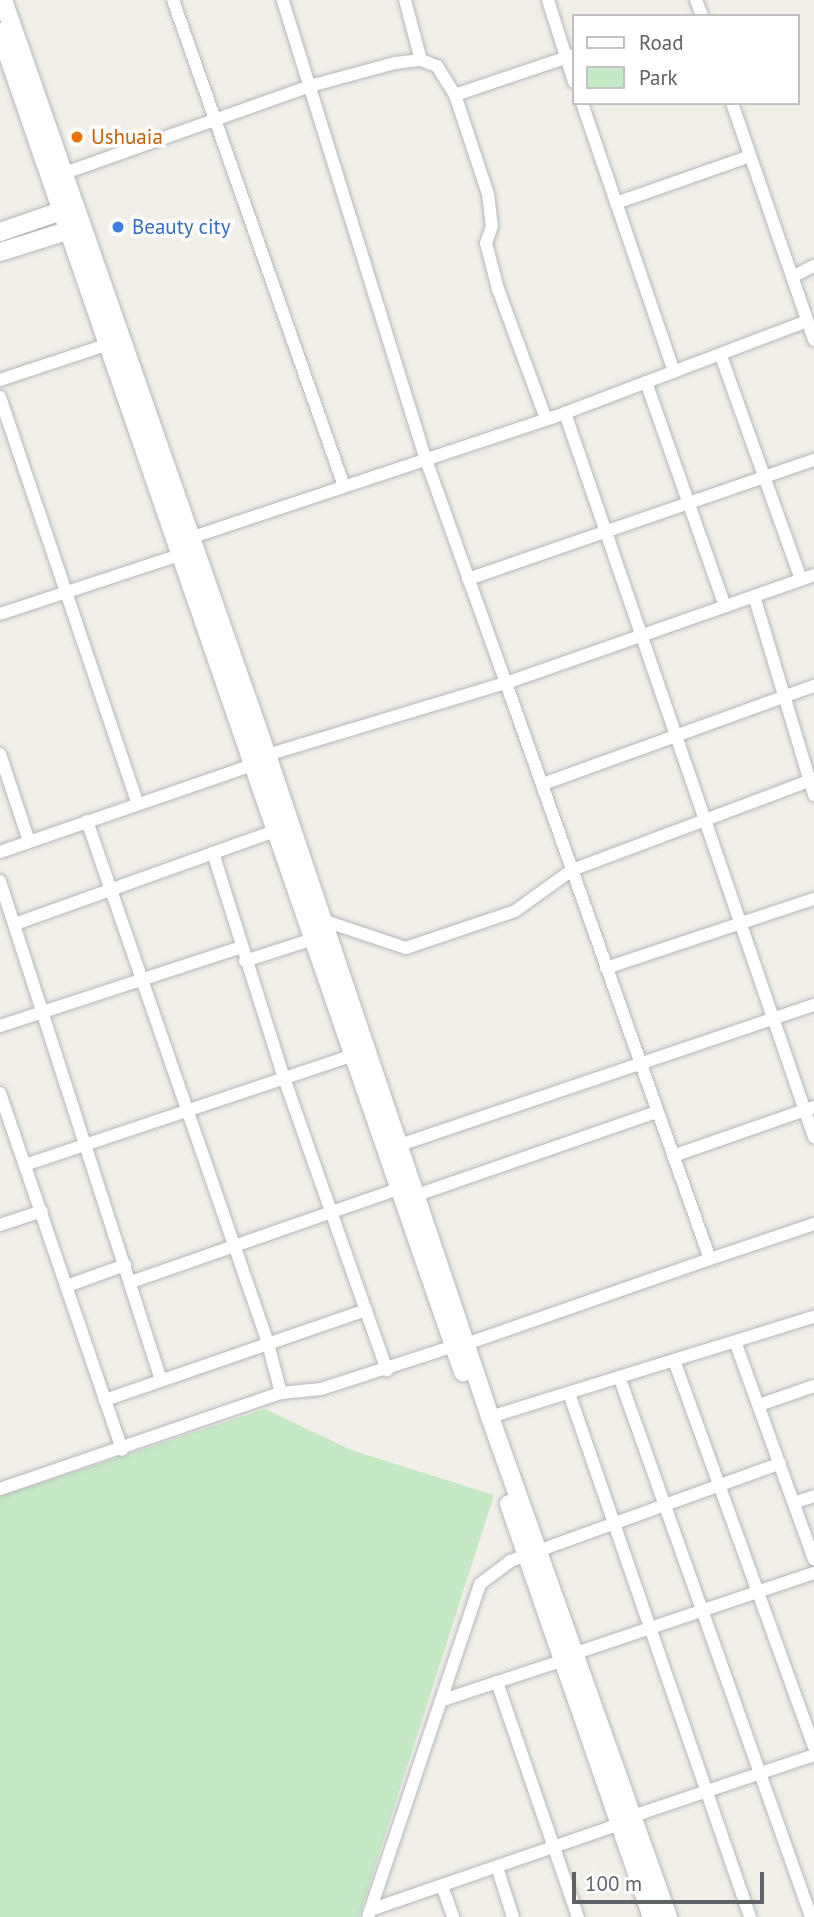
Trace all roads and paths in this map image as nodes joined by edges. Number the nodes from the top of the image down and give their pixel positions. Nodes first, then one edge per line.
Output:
1 (3, 0) edge
2 (173, 0) edge
3 (283, 0) edge
4 (405, 0) edge
5 (548, 0) edge
6 (0, 32) edge
7 (570, 57) edge
8 (421, 60) junction
9 (310, 86) junction
10 (455, 95) junction
11 (583, 105) edge
12 (733, 105) edge
13 (214, 120) junction
14 (750, 156) junction
15 (62, 174) junction
16 (616, 203) junction
17 (68, 209) junction
18 (75, 228) junction
19 (0, 232) edge
20 (0, 251) edge
21 (814, 266) edge
22 (792, 277) junction
23 (807, 321) junction
24 (814, 340) edge
25 (109, 344) junction
26 (721, 356) junction
27 (674, 372) junction
28 (0, 380) edge
29 (646, 382) junction
30 (0, 397) edge
31 (565, 413) junction
32 (546, 419) junction
33 (425, 457) junction
34 (814, 460) edge
35 (766, 478) junction
36 (344, 486) junction
37 (691, 504) junction
38 (608, 532) junction
39 (184, 544) junction
40 (814, 575) edge
41 (468, 579) junction
42 (801, 579) junction
43 (68, 595) junction
44 (754, 596) junction
45 (725, 606) junction
46 (0, 614) edge
47 (639, 636) junction
48 (506, 683) junction
49 (814, 686) edge
50 (785, 696) junction
51 (675, 734) junction
52 (0, 754) edge
53 (261, 760) junction
54 (811, 780) edge
55 (543, 784) junction
56 (814, 795) edge
57 (137, 802) junction
58 (87, 821) junction
59 (704, 822) junction
60 (277, 830) junction
61 (29, 841) junction
62 (0, 852) edge
63 (213, 853) junction
64 (572, 870) junction
65 (0, 881) edge
66 (110, 887) junction
67 (814, 899) edge
68 (322, 920) junction
69 (739, 923) junction
70 (15, 924) junction
71 (313, 939) junction
72 (242, 947) junction
73 (245, 961) junction
74 (607, 968) junction
75 (141, 981) junction
76 (814, 1005) edge
77 (43, 1013) junction
78 (773, 1020) junction
79 (0, 1026) edge
80 (353, 1055) junction
81 (642, 1065) junction
82 (284, 1077) junction
83 (0, 1093) edge
84 (809, 1109) edge
85 (187, 1112) junction
86 (657, 1112) junction
87 (814, 1137) edge
88 (83, 1144) junction
89 (397, 1146) junction
90 (673, 1156) junction
91 (25, 1165) junction
92 (406, 1193) junction
93 (42, 1211) junction
94 (331, 1214) junction
95 (814, 1224) edge
96 (0, 1225) edge
97 (233, 1249) junction
98 (710, 1259) junction
99 (125, 1265) junction
100 (131, 1282) junction
101 (67, 1286) junction
102 (366, 1310) junction
103 (814, 1317) edge
104 (267, 1340) junction
105 (736, 1344) junction
106 (460, 1345) junction
107 (675, 1363) junction
108 (387, 1370) junction
109 (160, 1377) junction
110 (620, 1379) junction
111 (814, 1386) edge
112 (281, 1393) junction
113 (569, 1393) junction
114 (105, 1400) junction
115 (759, 1405) junction
116 (490, 1417) junction
117 (122, 1450) junction
118 (780, 1463) junction
119 (720, 1482) junction
120 (0, 1488) edge
121 (814, 1496) edge
122 (796, 1502) junction
123 (664, 1504) junction
124 (612, 1523) junction
125 (533, 1554) junction
126 (814, 1559) edge
127 (814, 1573) edge
128 (758, 1591) junction
129 (702, 1611) junction
130 (649, 1628) junction
131 (570, 1657) junction
132 (497, 1682) junction
133 (443, 1700) junction
134 (814, 1747) edge
135 (814, 1755) edge
136 (759, 1774) junction
137 (706, 1791) junction
138 (626, 1820) junction
139 (554, 1848) junction
140 (497, 1867) junction
141 (442, 1886) junction
142 (369, 1914) edge
143 (453, 1917) edge
144 (513, 1917) edge
145 (578, 1917) edge
146 (652, 1917) edge
147 (668, 1917) edge
148 (750, 1917) edge
149 (811, 1917) edge

1 - 15 main road
2 - 13 street
3 - 9 street
4 - 8 street
5 - 7 street
6 - 17 main road
7 - 10 street
8 - 9 street
8 - 10 street
9 - 13 street
9 - 33 street
10 - 32 street
11 - 16 street
12 - 14 street
13 - 15 street
13 - 36 street
14 - 16 street
14 - 22 street
15 - 17 main road
16 - 27 street
17 - 18 main road
17 - 19 main road
18 - 20 main road
18 - 25 main road
18 - 39 main road
21 - 22 street
22 - 23 street
23 - 24 street
23 - 26 street
25 - 28 street
25 - 39 main road
26 - 27 street
26 - 35 street
27 - 29 street
29 - 31 street
29 - 37 street
30 - 43 street
31 - 32 street
31 - 38 street
32 - 33 street
33 - 36 street
33 - 41 street
34 - 35 street
35 - 37 street
35 - 42 street
36 - 39 street
37 - 38 street
37 - 45 street
38 - 41 street
38 - 47 street
39 - 43 street
39 - 53 main road
40 - 42 street
41 - 48 street
42 - 44 street
43 - 46 street
43 - 57 street
44 - 45 street
44 - 50 street
45 - 47 street
47 - 48 street
47 - 51 street
48 - 53 street
48 - 55 street
49 - 50 street
50 - 51 street
50 - 54 street
51 - 55 street
51 - 59 street
52 - 61 street
53 - 57 street
53 - 60 main road
53 - 68 main road
54 - 56 street
54 - 59 street
55 - 64 street
57 - 58 street
58 - 61 street
58 - 66 street
59 - 64 street
59 - 69 street
60 - 63 street
60 - 71 main road
61 - 62 street
63 - 66 street
63 - 72 street
64 - 68 street
64 - 74 street
65 - 70 street
66 - 70 street
66 - 75 street
67 - 69 street
68 - 89 main road
69 - 74 street
69 - 78 street
70 - 77 street
71 - 73 street
71 - 80 main road
72 - 73 street
72 - 75 street
73 - 82 street
74 - 81 street
75 - 77 street
75 - 85 street
76 - 78 street
77 - 79 street
77 - 88 street
78 - 81 street
78 - 84 street
80 - 82 street
80 - 92 main road
81 - 86 street
81 - 89 street
82 - 85 street
82 - 94 street
83 - 91 street
84 - 87 street
84 - 90 street
85 - 88 street
85 - 97 street
86 - 90 street
86 - 92 street
88 - 91 street
88 - 99 street
89 - 92 main road
90 - 98 street
91 - 93 street
92 - 94 street
92 - 106 main road
93 - 96 street
93 - 101 street
94 - 97 street
94 - 102 street
95 - 98 street
97 - 100 street
97 - 104 street
98 - 106 street
99 - 100 street
99 - 101 street
100 - 109 street
101 - 114 street
102 - 104 street
102 - 108 street
103 - 105 street
104 - 109 street
104 - 112 street
105 - 107 street
105 - 115 street
106 - 108 street
106 - 116 main road
106 - 125 main road
107 - 110 street
107 - 119 street
108 - 112 street
109 - 114 street
110 - 113 street
110 - 123 street
111 - 115 street
112 - 117 street
113 - 116 street
113 - 124 street
114 - 117 street
115 - 118 street
116 - 125 main road
117 - 120 street
118 - 119 street
118 - 122 street
119 - 123 street
119 - 128 street
121 - 122 street
122 - 126 street
123 - 124 street
123 - 129 street
124 - 125 street
124 - 130 street
125 - 131 main road
125 - 133 street
127 - 128 street
128 - 129 street
128 - 134 street
129 - 130 street
129 - 136 street
130 - 131 street
130 - 137 street
131 - 132 street
131 - 138 main road
132 - 133 street
132 - 139 street
133 - 142 street
135 - 136 street
136 - 137 street
136 - 149 street
137 - 138 street
137 - 148 street
138 - 139 street
138 - 146 main road
138 - 147 main road
139 - 140 street
139 - 145 street
140 - 141 street
140 - 144 street
141 - 142 street
141 - 143 street

